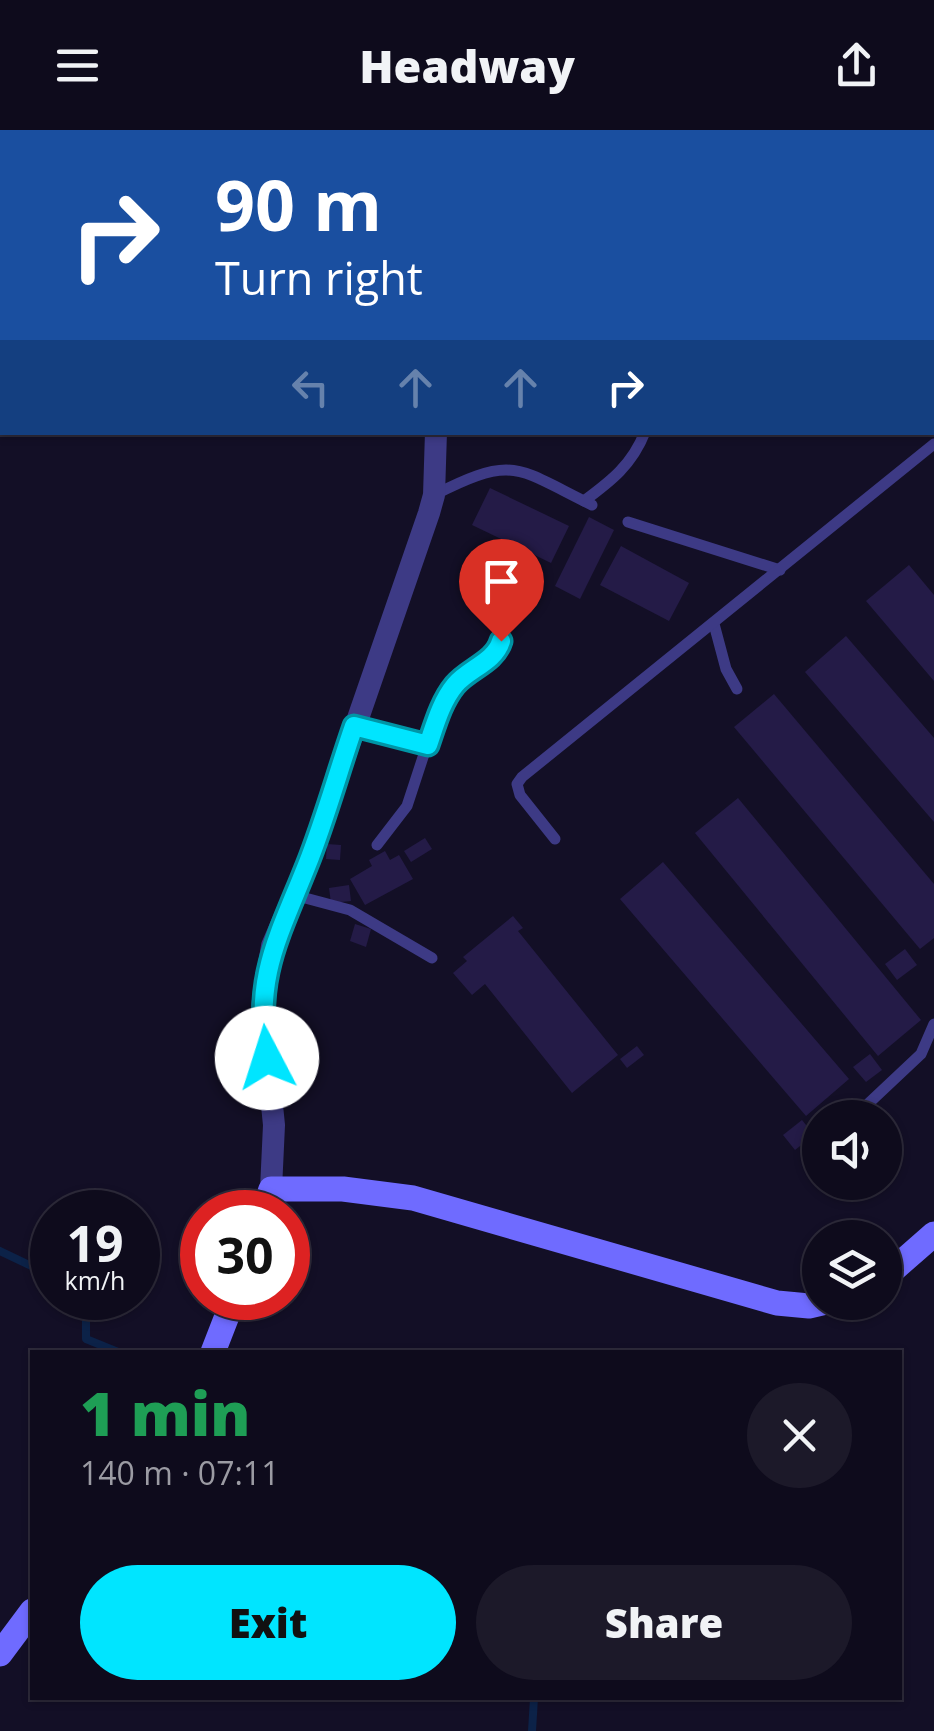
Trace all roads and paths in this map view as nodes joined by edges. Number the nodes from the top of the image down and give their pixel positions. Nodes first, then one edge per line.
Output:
1 (436, 435) edge
2 (644, 435) edge
3 (934, 444) edge
4 (434, 495) junction
5 (628, 522) dead end
6 (780, 570) junction
7 (714, 624) junction
8 (501, 641) dead end
9 (737, 689) dead end
10 (354, 726) junction
11 (428, 745) junction
12 (555, 839) dead end
13 (377, 845) dead end
14 (294, 896) junction
15 (432, 958) dead end
16 (934, 1024) edge
17 (873, 1100) edge
18 (268, 1190) edge
19 (310, 1194) edge
20 (934, 1234) edge
21 (902, 1262) edge
22 (802, 1305) edge
23 (225, 1320) edge
24 (214, 1350) edge
25 (30, 1615) edge
26 (0, 1654) edge

1 - 4 street
2 - 4 lane
3 - 6 lane
4 - 10 street
5 - 6 lane
6 - 7 lane
7 - 9 lane
7 - 12 lane
8 - 11 lane
10 - 11 lane
10 - 14 street
11 - 13 lane
14 - 15 lane
14 - 18 street
16 - 17 lane
19 - 22 street
20 - 21 street
23 - 24 street
25 - 26 street

